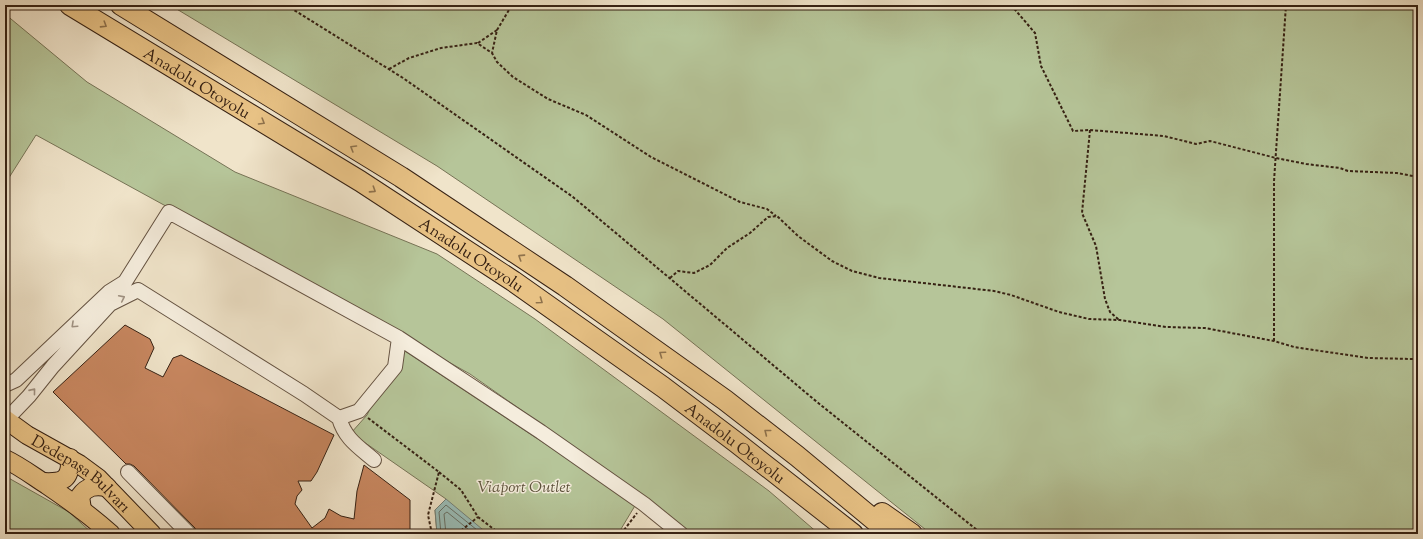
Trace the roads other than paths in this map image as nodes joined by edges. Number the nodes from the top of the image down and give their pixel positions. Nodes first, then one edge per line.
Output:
1 (70, 5) edge
2 (121, 5) edge
3 (399, 338) junction
4 (5, 385) edge
5 (340, 418) junction
6 (6, 420) edge
7 (797, 456) junction
8 (70, 458) junction
9 (5, 459) edge
10 (374, 460) dead end
11 (128, 472) dead end
12 (43, 482) junction
13 (107, 487) junction
14 (82, 510) junction
15 (111, 534) edge
16 (152, 534) edge
17 (189, 534) edge
18 (681, 534) edge
19 (852, 534) edge
20 (891, 534) edge
21 (912, 534) edge

1 -> 19 highway, Anadolu Otoyolu
7 -> 2 highway, Anadolu Otoyolu
3 -> 4 lane
3 - 5 lane
3 - 18 lane
6 -> 5 lane
5 - 10 lane
6 - 8 main road, Dedepaşa Bulvarı
7 - 20 highway, Anadolu Otoyolu
7 - 21 highway
8 - 12 main road
8 - 13 main road, Dedepaşa Bulvarı
9 - 12 main road, Dedepaşa Bulvarı
11 - 17 lane
12 - 14 main road, Dedepaşa Bulvarı
13 - 14 main road
13 - 16 main road, Dedepaşa Bulvarı
14 - 15 main road, Dedepaşa Bulvarı

